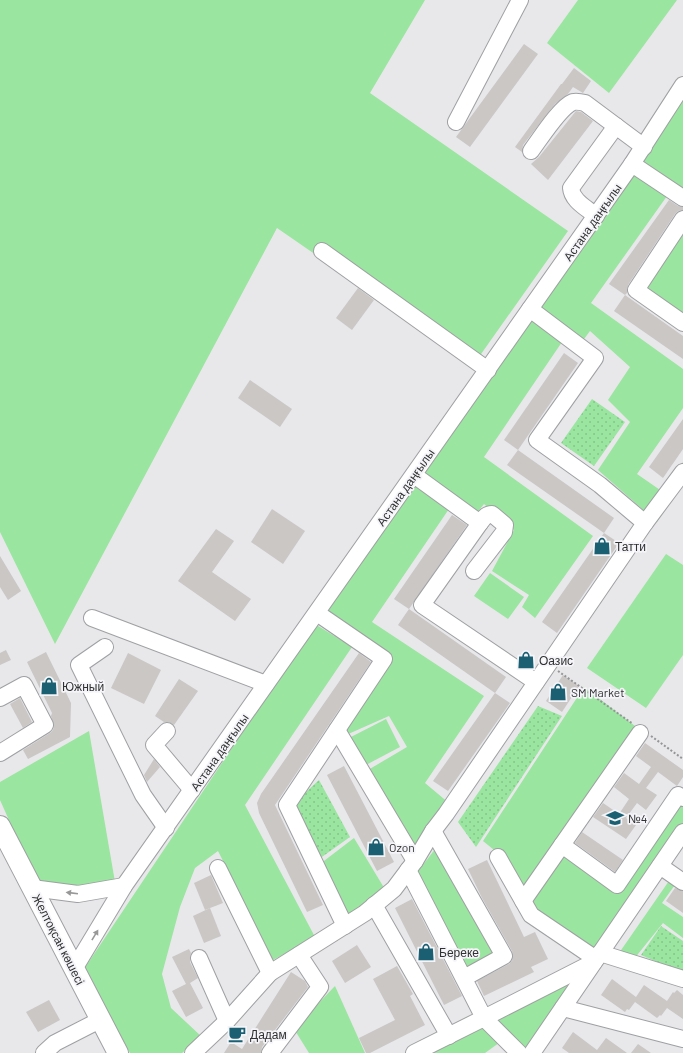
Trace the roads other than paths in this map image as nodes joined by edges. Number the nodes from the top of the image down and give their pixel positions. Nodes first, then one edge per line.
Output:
1 (520, 0) edge
2 (683, 85) edge
3 (456, 122) dead end
4 (616, 126) junction
5 (644, 147) junction
6 (531, 151) dead end
7 (632, 164) junction
8 (683, 198) edge
9 (596, 216) junction
10 (683, 220) edge
11 (322, 251) dead end
12 (530, 309) junction
13 (683, 323) edge
14 (488, 370) junction
15 (683, 472) edge
16 (414, 475) junction
17 (480, 523) junction
18 (645, 523) junction
19 (474, 572) dead end
20 (317, 613) junction
21 (92, 618) dead end
22 (105, 647) dead end
23 (536, 682) junction
24 (266, 684) junction
25 (0, 698) edge
26 (337, 730) junction
27 (167, 731) dead end
28 (643, 732) road end
29 (0, 753) edge
30 (192, 790) junction
31 (683, 798) edge
32 (0, 826) edge
33 (166, 828) junction
34 (433, 831) junction
35 (683, 832) edge
36 (562, 845) junction
37 (498, 858) dead end
38 (411, 866) junction
39 (660, 866) junction
40 (218, 868) dead end
41 (683, 882) edge
42 (124, 886) junction
43 (32, 888) junction
44 (523, 901) junction
45 (374, 905) junction
46 (346, 926) junction
47 (299, 955) junction
48 (199, 958) dead end
49 (597, 958) junction
50 (74, 969) junction
51 (270, 974) junction
52 (464, 978) junction
53 (683, 979) edge
54 (563, 1008) junction
55 (484, 1018) junction
56 (100, 1020) junction
57 (227, 1021) junction
58 (449, 1036) junction
59 (683, 1039) edge
60 (44, 1053) edge
61 (118, 1053) edge
62 (193, 1053) edge
63 (270, 1053) edge
64 (414, 1053) edge
65 (519, 1053) edge
66 (532, 1053) edge

1 - 3 street
2 - 5 street, Астана даңғылы
4 - 5 street
4 - 6 street
4 - 9 street
5 - 7 street, Астана даңғылы
7 - 8 street
7 - 9 street, Астана даңғылы
9 - 12 street, Астана даңғылы
10 - 13 street
11 - 14 street
12 - 14 street, Астана даңғылы
12 - 18 street
14 - 16 street, Астана даңғылы
15 - 18 street
16 - 17 street
16 - 20 street, Астана даңғылы
17 - 19 street
17 - 23 street
18 - 23 street
20 - 24 street, Астана даңғылы
20 - 26 street
21 - 24 street
22 - 33 street
23 - 34 street
24 - 30 street, Астана даңғылы
25 - 29 street
26 - 38 street
26 - 46 street
27 - 30 street
28 - 36 street
30 - 33 street, Астана даңғылы
31 - 36 street
32 - 43 main road, Желтоқсан көшесі
33 - 42 street, Астана даңғылы
34 - 38 street
34 - 52 street
35 - 39 street
36 - 44 street
37 - 44 street
38 - 45 street
38 - 52 street
39 - 41 street
39 - 49 street
40 - 51 street
42 -> 43 street
50 -> 42 street, Астана даңғылы
43 - 50 main road, Желтоқсан көшесі
44 - 49 street
45 - 46 street
45 - 58 street
46 - 47 street
47 - 51 street
47 - 63 street
48 - 57 street
49 - 53 street
49 - 54 street
49 - 55 street
50 - 56 main road, Желтоқсан көшесі
51 - 57 street
52 - 55 street
54 - 59 street
54 - 66 street
55 - 58 street
55 - 65 street
56 - 60 street
56 - 61 main road, Желтоқсан көшесі
57 - 62 street
58 - 64 street

